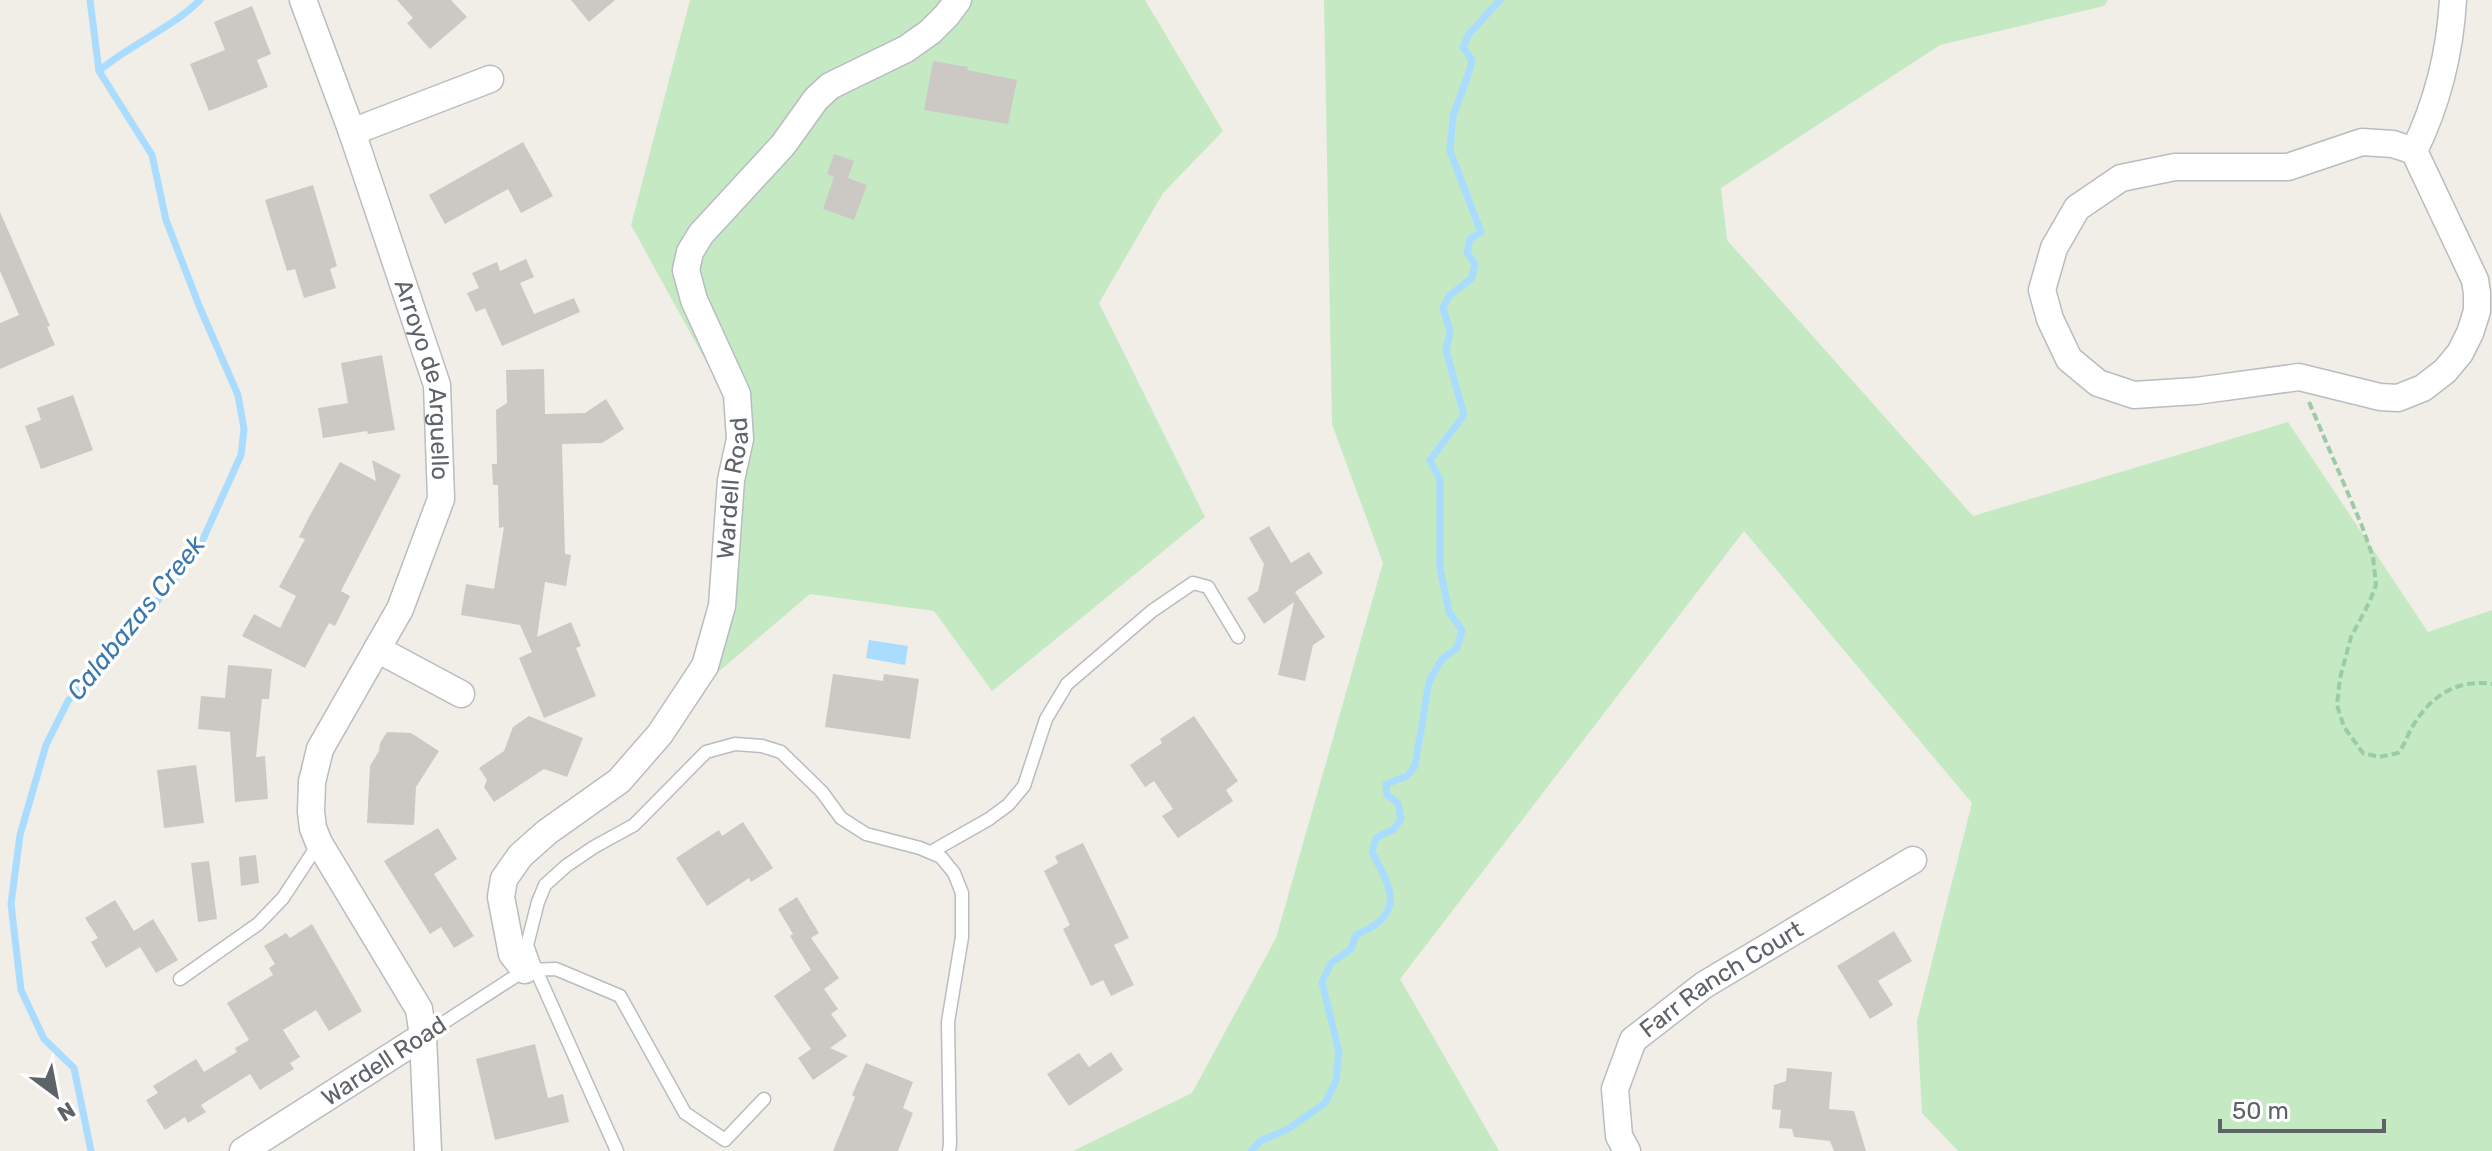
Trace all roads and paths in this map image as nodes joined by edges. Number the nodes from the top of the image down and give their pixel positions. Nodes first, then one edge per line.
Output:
1 (303, 0) edge
2 (958, 0) edge
3 (2453, 0) edge
4 (490, 79) dead end
5 (352, 132) junction
6 (2414, 151) junction
7 (2299, 377) junction
8 (1238, 637) dead end
9 (377, 649) junction
10 (2492, 684) edge
11 (461, 694) dead end
12 (319, 843) junction
13 (931, 852) junction
14 (1913, 860) dead end
15 (531, 970) junction
16 (180, 979) dead end
17 (423, 1036) junction
18 (764, 1099) dead end
19 (243, 1151) edge
20 (428, 1151) edge
21 (617, 1151) edge
22 (949, 1151) edge
23 (1627, 1151) edge

1 - 5 street, Arroyo de Arguello
2 - 15 street, Wardell Road
3 - 6 street
4 - 5 street
5 - 9 street, Arroyo de Arguello
6 - 7 street
6 - 7 street
7 - 10 path
8 - 13 lane
9 - 11 street
9 - 12 street, Arroyo de Arguello
12 - 16 lane
12 - 17 street, Arroyo de Arguello
13 - 15 lane, Wardell Road
13 - 22 lane
14 - 23 street, Farr Ranch Court
15 - 17 lane, Wardell Road
15 - 18 lane
15 - 21 lane, Wardell Road
17 - 19 street, Wardell Road
17 - 20 street, Arroyo de Arguello

